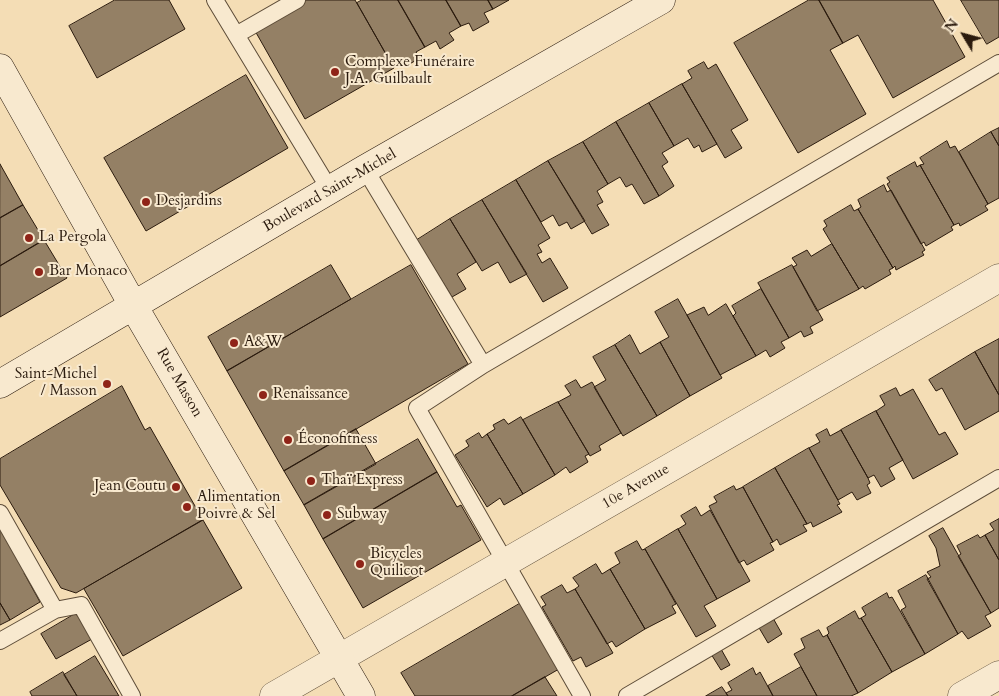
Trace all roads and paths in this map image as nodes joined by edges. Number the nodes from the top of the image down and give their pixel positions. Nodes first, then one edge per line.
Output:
1 (215, 0) edge
2 (296, 0) edge
3 (661, 0) edge
4 (236, 36) junction
5 (999, 63) edge
6 (0, 68) edge
7 (365, 170) junction
8 (330, 190) junction
9 (999, 278) edge
10 (134, 307) junction
11 (483, 365) junction
12 (0, 384) edge
13 (999, 478) edge
14 (0, 513) edge
15 (505, 563) junction
16 (54, 610) junction
17 (0, 641) edge
18 (339, 659) junction
19 (999, 674) edge
20 (132, 696) edge
21 (274, 696) edge
22 (361, 696) edge
23 (582, 696) edge
24 (627, 696) edge
25 (962, 696) edge

1 - 4 lane
2 - 4 lane
3 - 7 street, Boulevard Saint-Michel
4 - 8 lane
5 - 11 lane
6 - 10 street, Rue Masson
7 - 8 street, Boulevard Saint-Michel
7 - 11 lane
8 - 10 street, Boulevard Saint-Michel
9 - 15 street, 10e Avenue
10 - 12 street, Boulevard Saint-Michel
10 - 18 street, Rue Masson
11 - 15 lane
13 - 24 lane
14 - 16 lane
15 - 18 street, 10e Avenue
15 - 23 lane
16 - 17 lane
16 - 20 lane
18 - 21 street, 10e Avenue
18 - 22 street, Rue Masson
19 - 25 street

